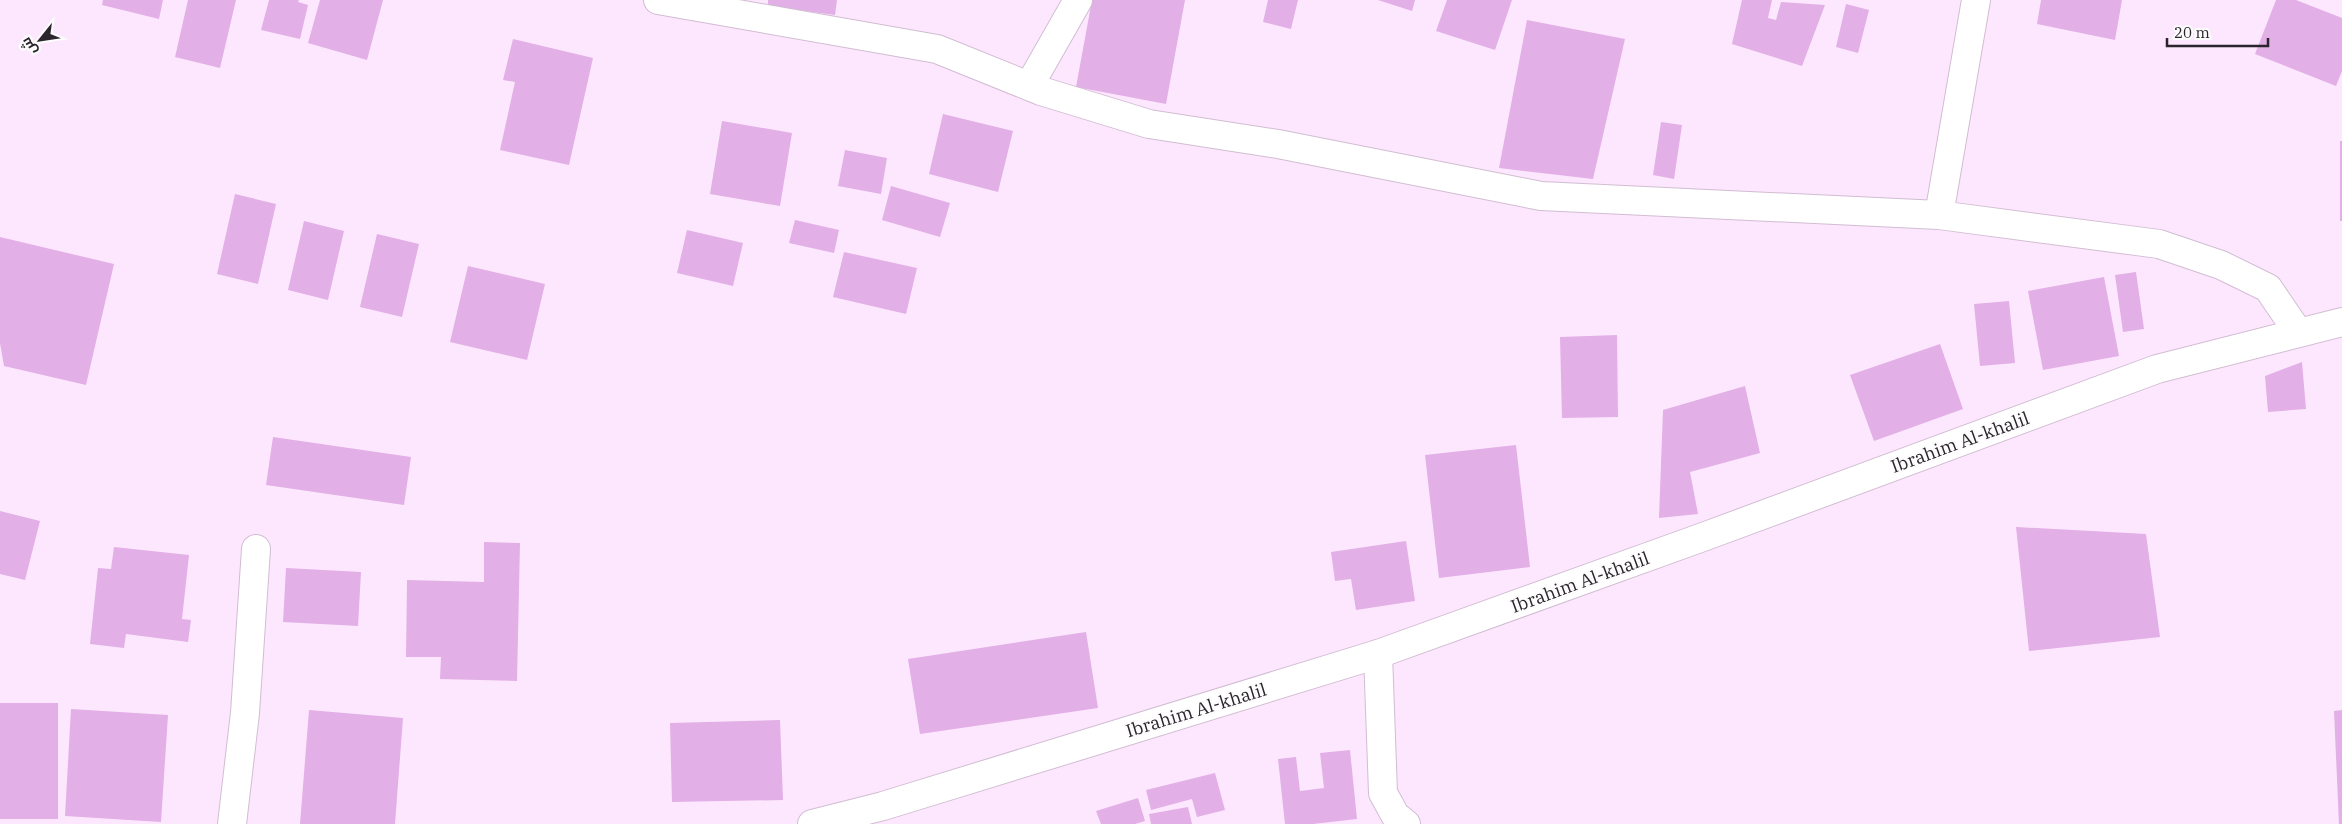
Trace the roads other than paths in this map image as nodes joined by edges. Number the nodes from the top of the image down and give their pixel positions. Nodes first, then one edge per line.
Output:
1 (658, 0) edge
2 (1078, 0) edge
3 (1976, 0) edge
4 (1028, 86) junction
5 (1939, 214) junction
6 (2342, 322) edge
7 (2298, 332) junction
8 (256, 548) dead end
9 (1378, 654) junction
10 (232, 824) edge
11 (812, 824) edge
12 (1406, 824) edge

1 - 4 street
2 - 4 street
3 - 5 street
4 - 5 street
5 - 7 street
6 - 7 street, Ibrahim Al-khalil
7 - 9 street, Ibrahim Al-khalil
8 - 10 street
9 - 11 street, Ibrahim Al-khalil
9 - 12 street

